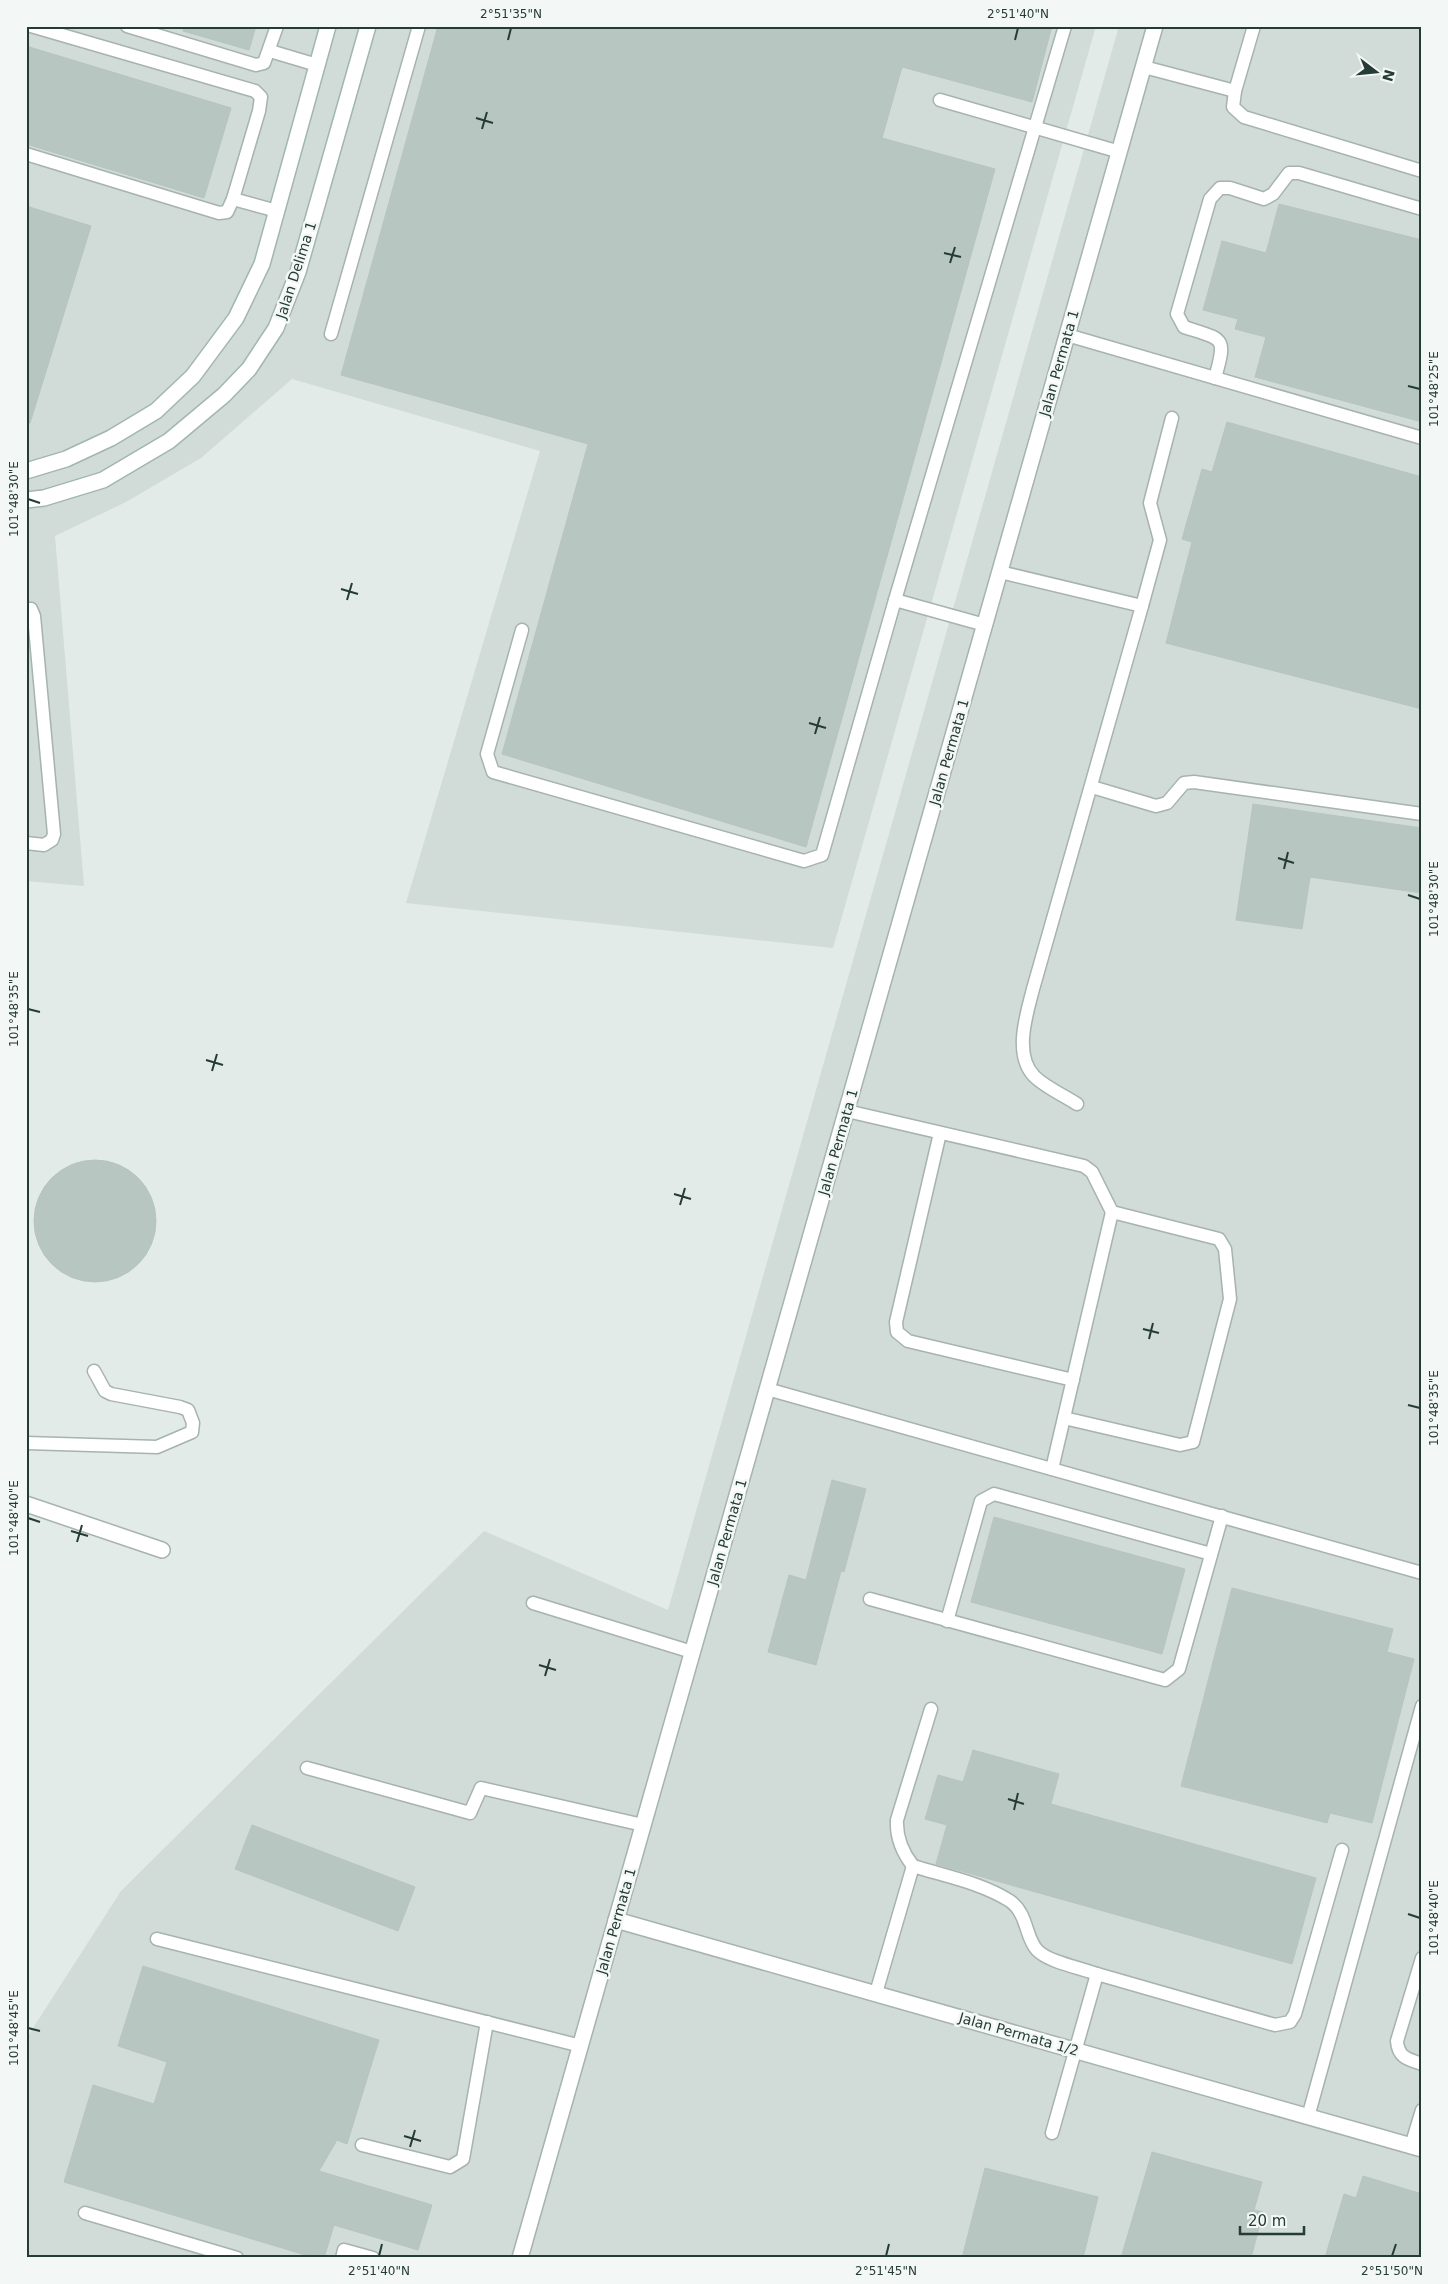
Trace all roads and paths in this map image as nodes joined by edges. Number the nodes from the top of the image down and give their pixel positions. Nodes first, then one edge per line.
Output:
1 (31, 26) edge
2 (127, 26) edge
3 (277, 26) edge
4 (328, 26) edge
5 (368, 26) edge
6 (419, 26) edge
7 (1065, 26) edge
8 (1155, 26) edge
9 (1254, 26) edge
10 (270, 50) junction
11 (317, 65) junction
12 (1144, 67) junction
13 (1235, 91) junction
14 (940, 100) dead end
15 (1035, 127) junction
16 (1120, 152) junction
17 (26, 154) edge
18 (1422, 171) edge
19 (233, 199) junction
20 (1422, 209) edge
21 (277, 211) junction
22 (331, 334) dead end
23 (1067, 335) junction
24 (1215, 378) junction
25 (1172, 418) dead end
26 (1422, 438) edge
27 (26, 471) edge
28 (26, 500) edge
29 (1000, 572) junction
30 (895, 600) junction
31 (1142, 606) junction
32 (26, 609) edge
33 (985, 625) junction
34 (522, 630) dead end
35 (1092, 787) junction
36 (1422, 814) edge
37 (26, 843) edge
38 (1077, 1104) dead end
39 (847, 1111) junction
40 (940, 1133) junction
41 (1112, 1212) junction
42 (94, 1371) dead end
43 (1073, 1380) junction
44 (767, 1389) junction
45 (1064, 1418) junction
46 (26, 1443) edge
47 (1052, 1469) junction
48 (26, 1504) edge
49 (1222, 1516) junction
50 (162, 1550) dead end
51 (1211, 1554) junction
52 (1422, 1573) edge
53 (870, 1599) dead end
54 (533, 1603) dead end
55 (947, 1621) junction
56 (692, 1652) junction
57 (1422, 1706) edge
58 (931, 1709) dead end
59 (307, 1768) dead end
60 (643, 1826) junction
61 (1342, 1850) dead end
62 (913, 1866) junction
63 (616, 1920) junction
64 (157, 1939) dead end
65 (1422, 1958) edge
66 (1097, 1974) junction
67 (876, 1993) junction
68 (487, 2022) junction
69 (580, 2046) junction
70 (1075, 2050) junction
71 (1422, 2064) edge
72 (1422, 2110) edge
73 (1308, 2116) junction
74 (1052, 2133) dead end
75 (362, 2145) dead end
76 (1416, 2148) edge
77 (85, 2214) dead end
78 (237, 2258) edge
79 (342, 2258) edge
80 (373, 2258) edge
81 (520, 2258) edge

1 - 19 lane
2 - 10 lane
3 - 10 lane
4 - 11 street
5 - 28 street, Jalan Delima 1
6 - 22 lane
7 - 15 lane
8 - 12 street, Jalan Permata 1
9 - 13 lane
10 - 11 lane
11 - 21 street
12 - 13 lane
12 - 16 street, Jalan Permata 1
13 - 18 lane
14 - 15 lane
15 - 16 lane
15 - 30 lane
16 - 23 street, Jalan Permata 1
17 - 19 lane
19 - 21 lane
20 - 24 lane
21 - 27 street
23 - 24 lane
23 - 29 street, Jalan Permata 1
24 - 26 lane
25 - 31 lane
29 - 31 lane
29 - 33 street, Jalan Permata 1
30 - 33 lane
30 - 34 lane
31 - 35 lane
32 - 37 lane
33 - 39 street, Jalan Permata 1
35 - 36 lane
35 - 38 lane
39 - 40 lane
39 - 44 street, Jalan Permata 1
40 - 41 lane
40 - 43 lane
41 - 43 lane
41 - 45 lane
42 - 46 lane
43 - 45 lane
44 - 47 lane
44 - 56 street, Jalan Permata 1
45 - 47 lane
47 - 49 lane
48 - 50 street
49 - 51 lane
49 - 52 lane
51 - 55 lane
51 - 55 lane
53 - 55 lane
54 - 56 lane
56 - 60 street, Jalan Permata 1
57 - 73 lane
58 - 62 lane
59 - 60 lane
60 - 63 street, Jalan Permata 1
61 - 66 lane
62 - 66 lane
62 - 67 lane
63 - 67 street, Jalan Permata 1/2
63 - 69 street, Jalan Permata 1
64 - 68 lane
65 - 71 lane
66 - 70 lane
67 - 70 street, Jalan Permata 1/2
68 - 69 lane
68 - 75 lane
69 - 81 street, Jalan Permata 1
70 - 73 street, Jalan Permata 1/2
70 - 74 lane
72 - 76 lane
73 - 76 street, Jalan Permata 1/2
77 - 78 lane
79 - 80 lane

